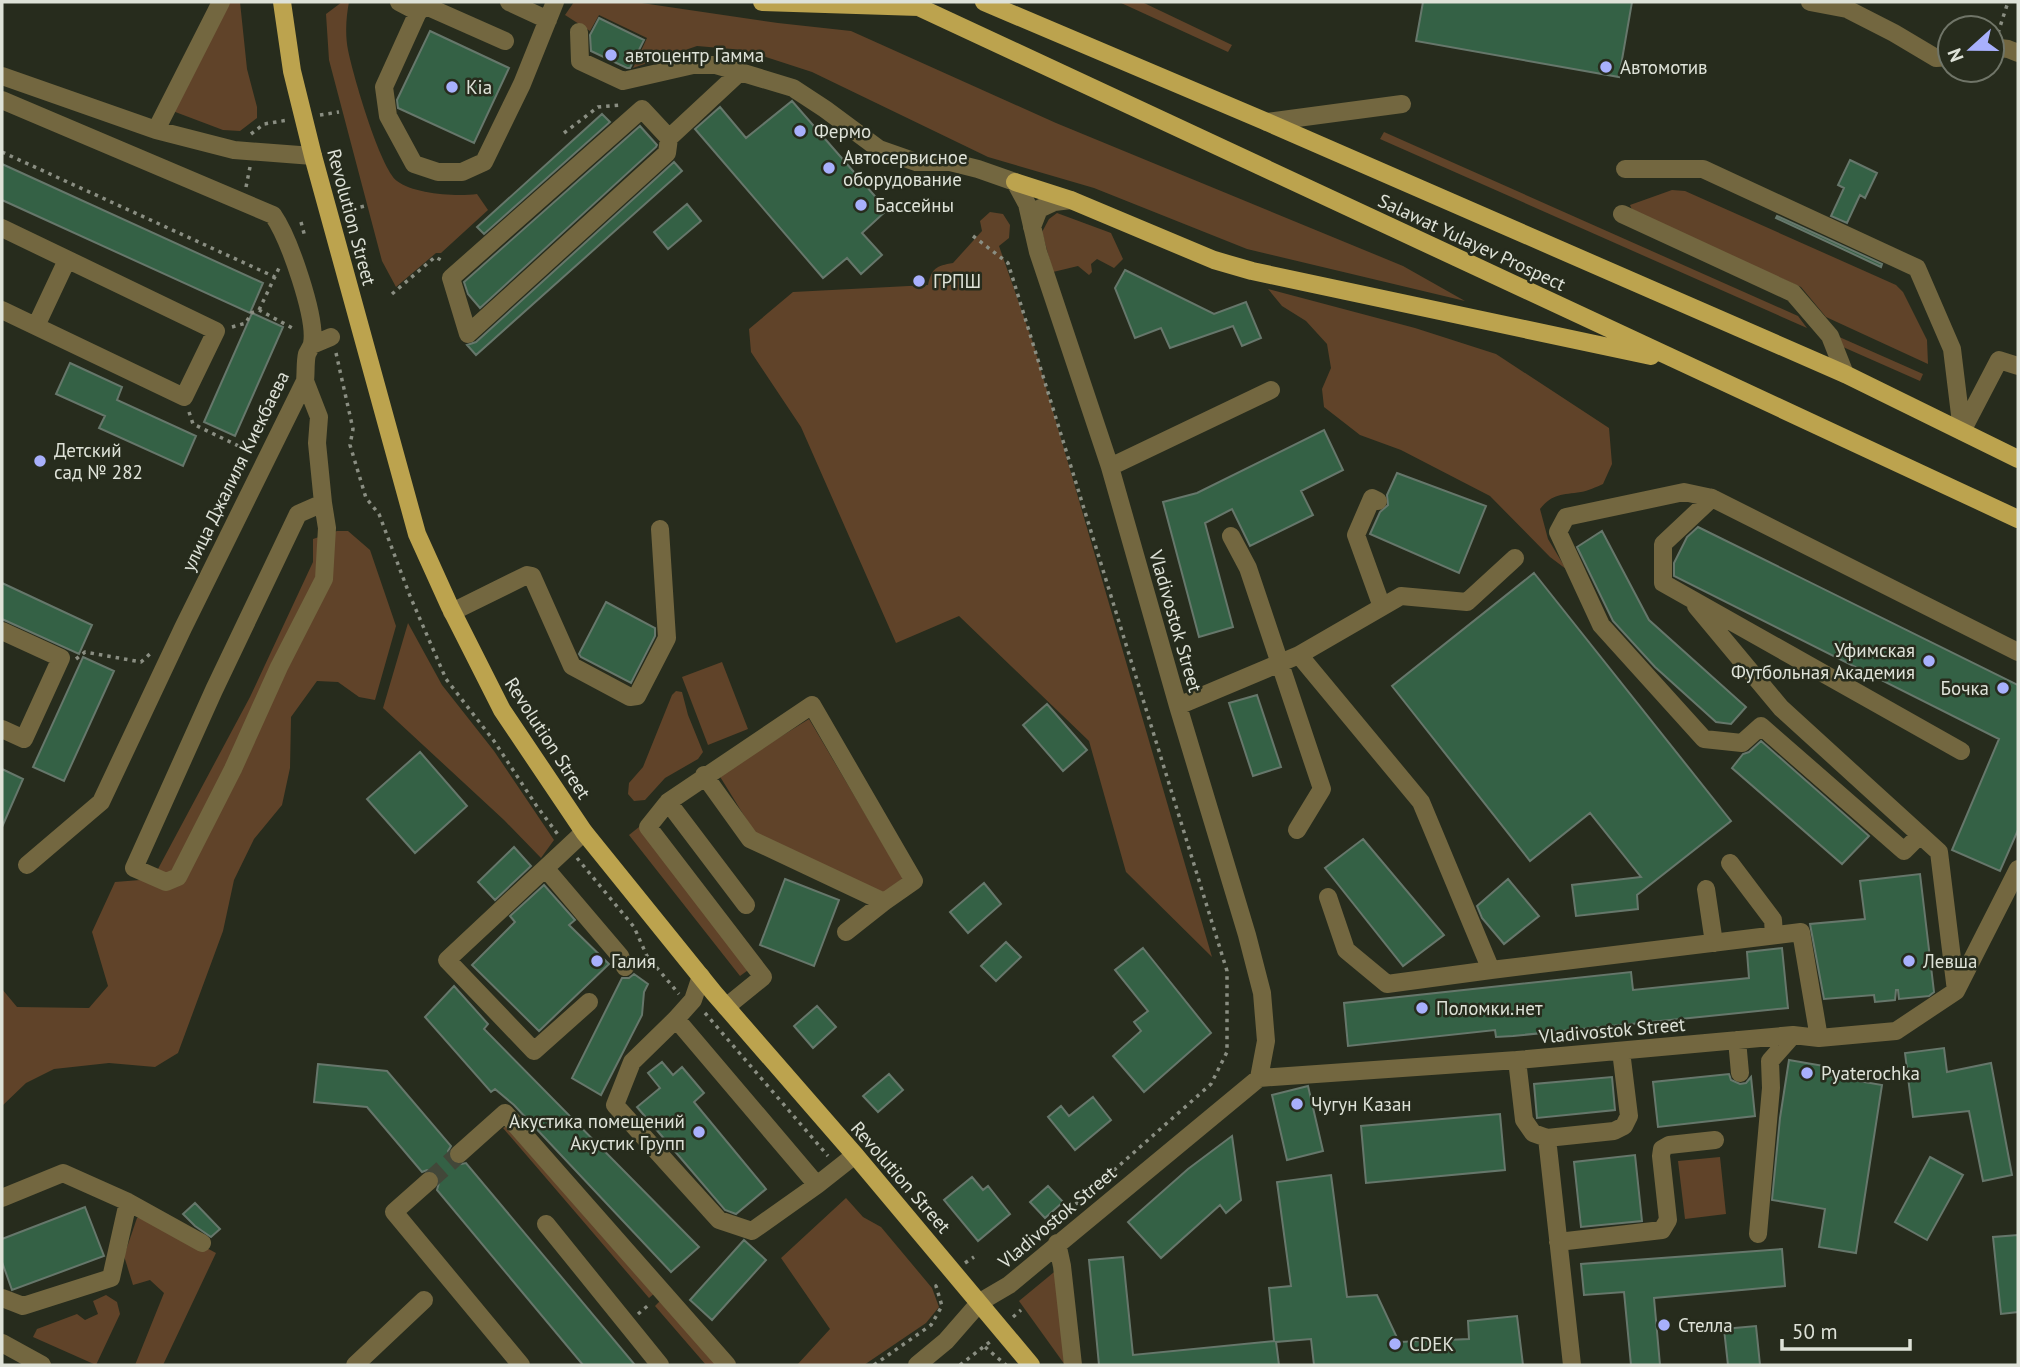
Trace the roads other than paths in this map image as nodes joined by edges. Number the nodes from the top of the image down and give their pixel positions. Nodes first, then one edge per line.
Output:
1 (221, 2) edge
2 (282, 2) edge
3 (399, 2) edge
4 (509, 2) edge
5 (555, 2) edge
6 (762, 2) edge
7 (984, 2) edge
8 (1810, 2) edge
9 (914, 5) edge
10 (418, 12) junction
11 (548, 20) junction
12 (579, 32) dead end
13 (505, 41) dead end
14 (1936, 58) edge
15 (740, 72) junction
16 (2, 76) edge
17 (2, 100) edge
18 (1402, 104) dead end
19 (1267, 122) junction
20 (156, 130) junction
21 (668, 138) junction
22 (313, 156) junction
23 (1625, 169) dead end
24 (1015, 182) junction
25 (1071, 200) junction
26 (1622, 214) dead end
27 (1032, 227) junction
28 (2, 228) edge
29 (67, 260) junction
30 (2, 310) edge
31 (36, 326) junction
32 (331, 337) dead end
33 (312, 345) junction
34 (1687, 364) junction
35 (2018, 366) edge
36 (1845, 374) junction
37 (305, 382) junction
38 (1271, 390) dead end
39 (1962, 431) junction
40 (2018, 459) edge
41 (1110, 467) junction
42 (1712, 498) junction
43 (1378, 500) dead end
44 (323, 503) junction
45 (2018, 519) edge
46 (660, 529) dead end
47 (1231, 536) dead end
48 (1515, 558) dead end
49 (1689, 597) junction
50 (1382, 607) junction
51 (452, 612) junction
52 (2, 631) edge
53 (2018, 652) edge
54 (1299, 654) junction
55 (1279, 663) junction
56 (1178, 706) junction
57 (2, 729) edge
58 (1961, 751) dead end
59 (704, 775) junction
60 (668, 802) junction
61 (1297, 830) dead end
62 (584, 832) junction
63 (1920, 835) junction
64 (1730, 863) dead end
65 (27, 865) dead end
66 (546, 869) junction
67 (2018, 869) edge
68 (1706, 889) dead end
69 (1328, 897) dead end
70 (884, 902) junction
71 (746, 905) dead end
72 (846, 932) dead end
73 (1774, 935) junction
74 (1714, 943) junction
75 (625, 967) dead end
76 (1491, 970) junction
77 (701, 976) junction
78 (1955, 991) junction
79 (589, 1002) dead end
80 (726, 1007) junction
81 (676, 1019) junction
82 (1793, 1035) junction
83 (1819, 1038) junction
84 (1737, 1040) junction
85 (1622, 1051) junction
86 (1517, 1060) junction
87 (1740, 1073) dead end
88 (1259, 1078) junction
89 (1547, 1138) junction
90 (1715, 1140) dead end
91 (459, 1154) tunnel mouth
92 (855, 1155) junction
93 (429, 1181) tunnel mouth
94 (817, 1185) junction
95 (2, 1198) edge
96 (128, 1202) junction
97 (546, 1224) dead end
98 (1758, 1234) dead end
99 (1558, 1242) junction
100 (202, 1243) dead end
101 (1057, 1243) junction
102 (2, 1298) edge
103 (424, 1300) dead end
104 (980, 1302) junction
105 (2, 1343) edge
106 (41, 1365) edge
107 (355, 1365) edge
108 (520, 1365) edge
109 (660, 1365) edge
110 (727, 1365) edge
111 (917, 1365) edge
112 (1031, 1365) edge
113 (1073, 1365) edge
114 (1572, 1365) edge

1 - 20 street
2 - 22 main road, Revolution Street
3 - 10 street
4 - 11 street
5 - 11 street
6 - 9 main road
7 - 19 main road, Salawat Yulayev Prospect
8 - 14 street
9 - 34 main road, Salawat Yulayev Prospect
10 - 11 street
10 - 13 street
12 - 15 street
15 - 21 street
15 - 24 street
16 - 20 street
17 - 33 street, улица Джалиля Киекбаева
18 - 19 street
19 - 36 main road, Salawat Yulayev Prospect
20 - 22 street
21 - 21 street
22 - 51 main road, Revolution Street
23 - 39 street
24 - 25 main road
24 - 27 street, Vladivostok Street
25 - 27 street
25 - 34 main road
26 - 36 street
27 - 41 street, Vladivostok Street
28 - 29 street
29 - 31 street
29 - 31 street
30 - 31 street
32 - 33 street
33 - 37 street, улица Джалиля Киекбаева
34 - 45 main road, Salawat Yulayev Prospect
35 - 39 street
36 - 39 main road, Salawat Yulayev Prospect
37 - 44 street
37 - 65 street, улица Джалиля Киекбаева
38 - 41 street
39 - 40 main road, Salawat Yulayev Prospect
41 - 56 street, Vladivostok Street
42 - 49 street
42 - 53 street
42 - 63 street
43 - 50 street
44 - 44 street
46 - 51 street
47 - 55 street
48 - 50 street
49 - 58 street
49 - 63 street
50 - 54 street
51 - 62 main road, Revolution Street
52 - 57 street
54 - 55 street
54 - 76 street
55 - 56 street
55 - 61 street
56 - 88 street, Vladivostok Street
59 - 60 street
59 - 70 street
59 - 70 street
60 - 71 street
60 - 80 street
62 - 66 street
62 - 77 main road, Revolution Street
63 - 78 street
64 - 73 street
66 - 75 street
66 - 79 street
67 - 78 street
68 - 74 street
69 - 76 street
70 - 72 street
73 - 74 street
73 - 83 street
74 - 76 street
77 - 80 main road, Revolution Street
77 - 81 street
78 - 83 street, Vladivostok Street
80 - 92 main road, Revolution Street
81 - 94 street
81 - 94 street
82 - 83 street, Vladivostok Street
82 - 84 street, Vladivostok Street
82 - 98 street
84 - 85 street, Vladivostok Street
84 - 87 street
85 - 86 street, Vladivostok Street
85 - 89 street
86 - 88 street, Vladivostok Street
86 - 89 street
88 - 101 street, Vladivostok Street
89 - 99 street
90 - 99 street
91 - 110 street
92 - 94 street
92 - 104 main road, Revolution Street
93 - 108 street
95 - 96 street
96 - 100 street
96 - 102 street
97 - 109 street
99 - 114 street
101 - 104 street, Vladivostok Street
101 - 113 street
103 - 107 street
104 - 111 street, Vladivostok Street
104 - 112 main road, Revolution Street
105 - 106 street

